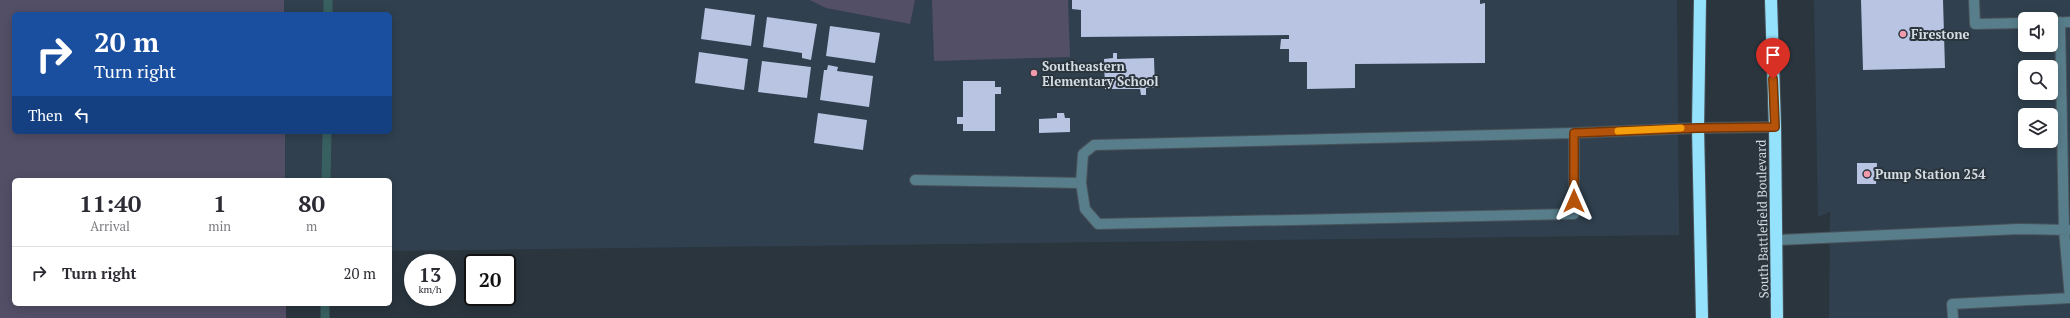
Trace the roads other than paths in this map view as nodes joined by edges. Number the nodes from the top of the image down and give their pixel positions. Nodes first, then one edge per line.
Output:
1 (1700, 0) edge
2 (1770, 0) edge
3 (1974, 0) edge
4 (2060, 22) edge
5 (2018, 23) edge
6 (1775, 127) junction
7 (1698, 128) junction
8 (1574, 133) junction
9 (915, 180) dead end
10 (1081, 183) junction
11 (2067, 230) edge
12 (1776, 240) junction
13 (2070, 298) edge
14 (1702, 318) edge
15 (1777, 318) edge
16 (1953, 318) edge

1 - 7 highway
2 - 6 highway, South Battlefield Boulevard
3 - 5 lane
4 - 11 lane
6 - 7 lane
6 - 12 highway, South Battlefield Boulevard
7 - 8 lane
7 - 14 highway
8 - 10 lane
8 - 10 lane
9 - 10 lane
11 - 12 lane
11 - 13 lane
12 - 15 highway, South Battlefield Boulevard
13 - 16 lane

